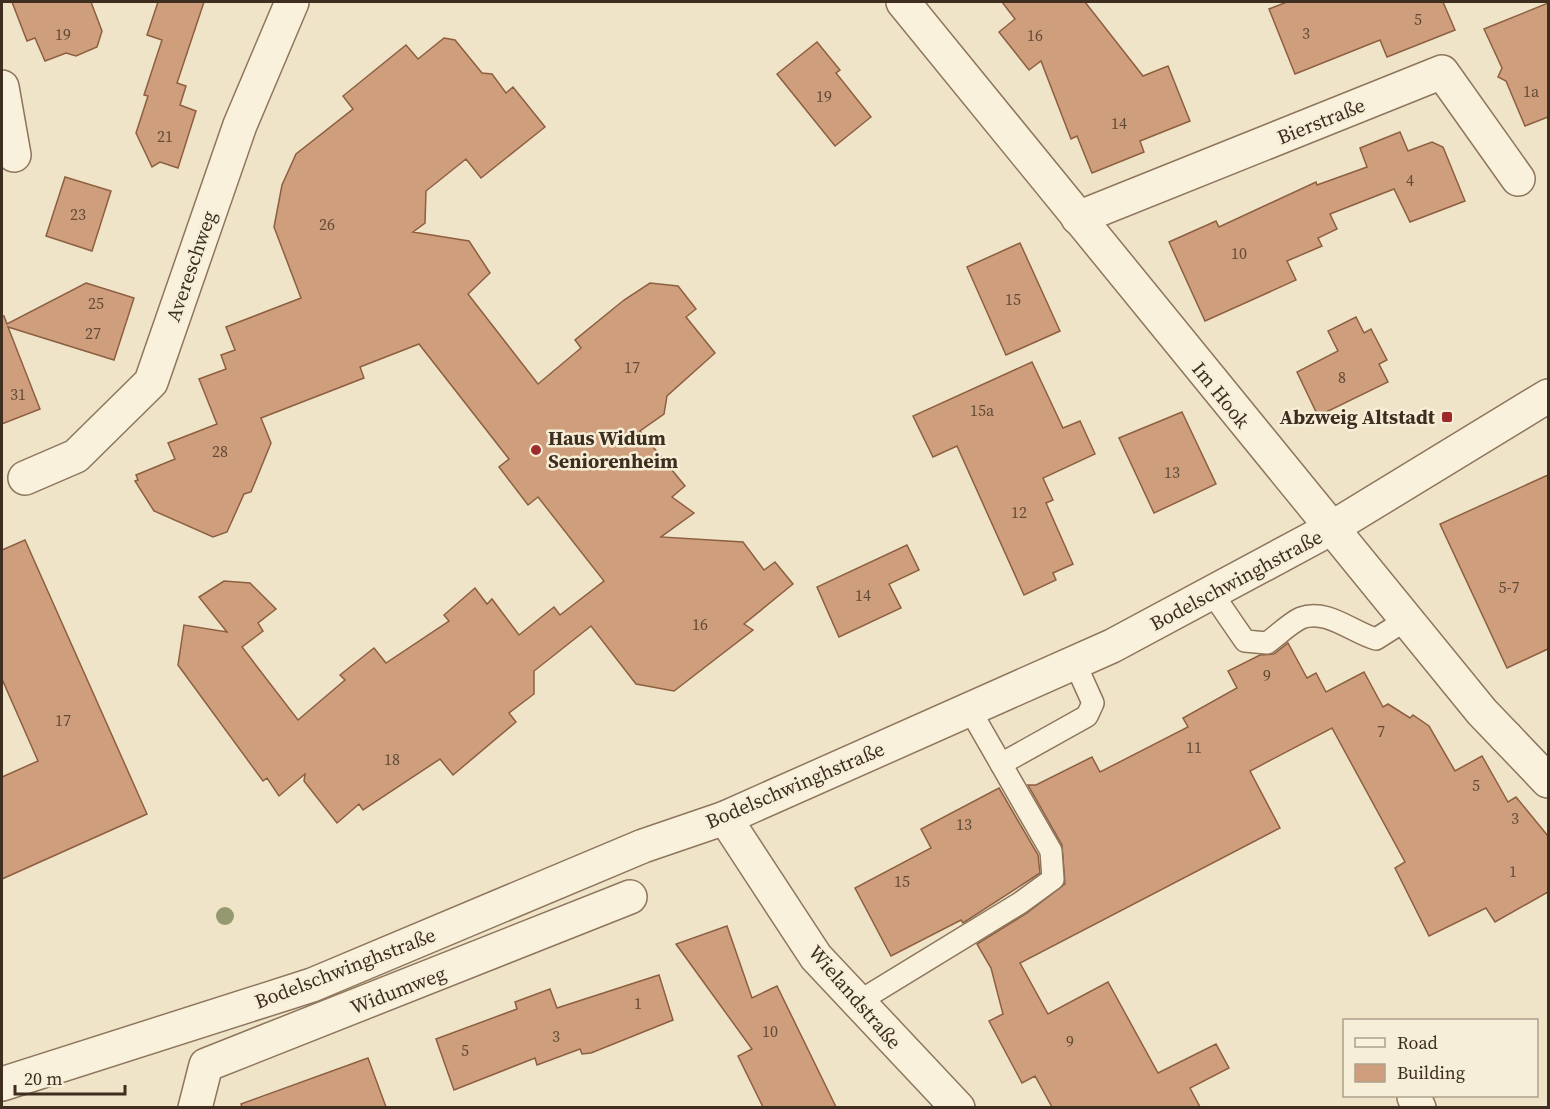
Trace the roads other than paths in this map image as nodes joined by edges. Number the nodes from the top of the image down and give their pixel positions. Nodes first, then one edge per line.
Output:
1 (292, 2) edge
2 (903, 2) edge
3 (2, 87) edge
4 (14, 155) dead end
5 (1518, 179) dead end
6 (1078, 218) junction
7 (1548, 396) edge
8 (25, 478) dead end
9 (1330, 529) junction
10 (1212, 593) junction
11 (1406, 620) junction
12 (1075, 663) junction
13 (970, 710) junction
14 (1001, 764) junction
15 (1548, 780) edge
16 (725, 818) junction
17 (630, 897) dead end
18 (858, 1002) junction
19 (2, 1084) edge
20 (195, 1107) edge
21 (958, 1107) edge

1 - 8 street, Avereschweg
2 - 6 street, Im Hook
3 - 4 street
5 - 6 street, Bierstraße
6 - 9 street, Im Hook
7 - 9 street, Bodelschwinghstraße
9 - 10 street, Bodelschwinghstraße
9 - 11 street, Im Hook
10 - 11 lane
10 - 12 street, Bodelschwinghstraße
11 - 15 street, Im Hook
12 - 13 street, Bodelschwinghstraße
12 - 14 lane
13 - 14 lane
13 - 16 street, Bodelschwinghstraße
14 - 18 lane
16 - 18 street, Wielandstraße
16 - 19 street, Bodelschwinghstraße
17 - 20 street, Widumweg
18 - 21 street, Wielandstraße

